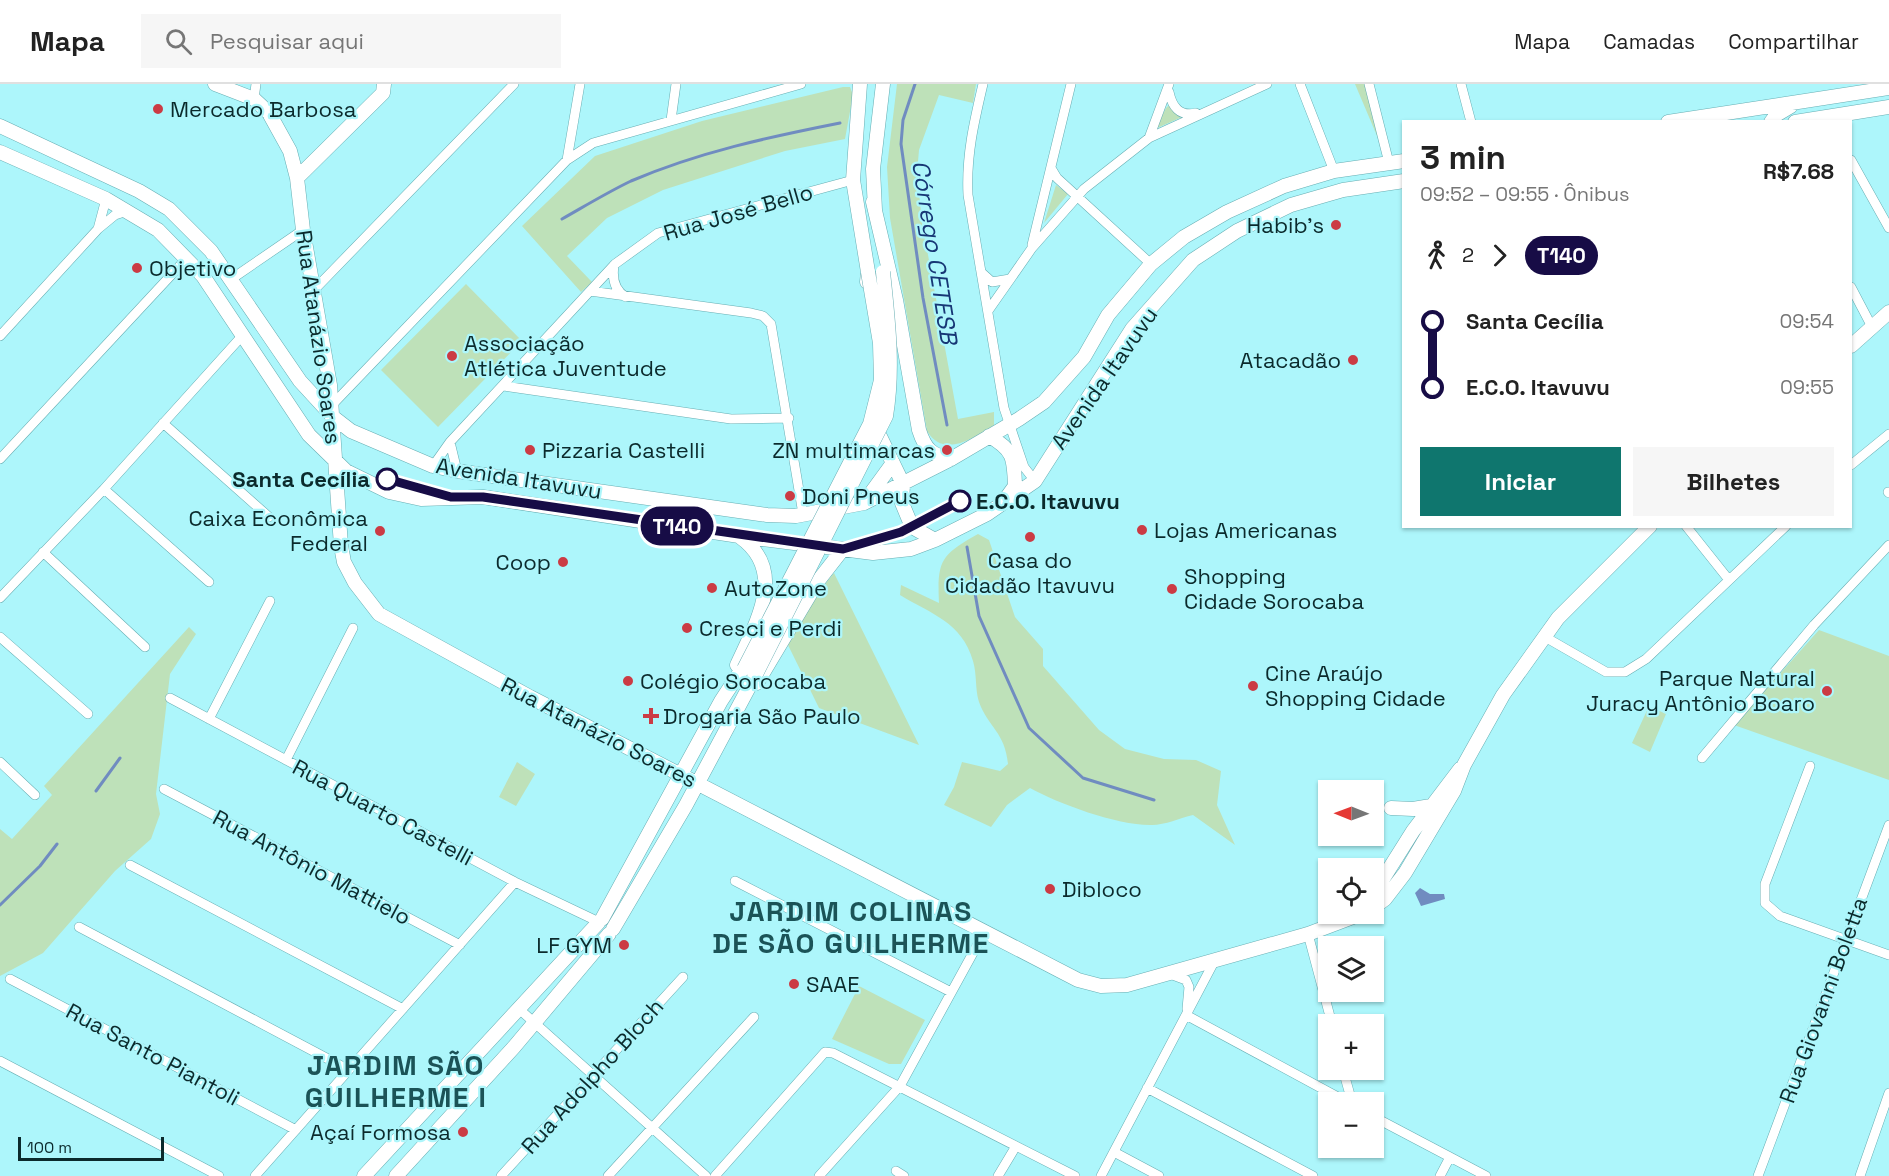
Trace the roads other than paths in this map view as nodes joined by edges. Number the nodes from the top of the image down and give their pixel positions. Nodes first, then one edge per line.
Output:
1 (215, 84) edge
2 (256, 84) edge
3 (514, 84) edge
4 (580, 84) edge
5 (676, 84) edge
6 (801, 84) edge
7 (860, 84) edge
8 (883, 84) edge
9 (983, 84) edge
10 (1071, 84) edge
11 (1267, 84) edge
12 (1300, 84) edge
13 (1369, 84) edge
14 (1461, 84) edge
15 (387, 87) edge
16 (1169, 87) edge
17 (1889, 88) edge
18 (768, 89) edge
19 (254, 99) junction
20 (1798, 102) junction
21 (1889, 107) edge
22 (1204, 111) junction
23 (1828, 119) edge
24 (671, 120) junction
25 (1470, 120) edge
26 (1681, 120) edge
27 (1772, 120) edge
28 (0, 126) edge
29 (1149, 138) junction
30 (0, 152) edge
31 (567, 160) junction
32 (1402, 161) edge
33 (1852, 162) edge
34 (1389, 163) junction
35 (1051, 168) junction
36 (1334, 171) junction
37 (297, 178) junction
38 (853, 180) junction
39 (1402, 181) edge
40 (1351, 189) junction
41 (1078, 195) junction
42 (106, 199) junction
43 (873, 202) junction
44 (127, 211) junction
45 (1889, 228) edge
46 (98, 230) junction
47 (303, 230) junction
48 (1032, 248) junction
49 (188, 258) junction
50 (615, 264) junction
51 (1151, 264) junction
52 (868, 272) junction
53 (982, 273) junction
54 (1010, 279) junction
55 (230, 280) junction
56 (1852, 289) edge
57 (314, 290) junction
58 (590, 291) junction
59 (629, 298) junction
60 (220, 303) junction
61 (988, 311) junction
62 (1889, 312) edge
63 (1872, 327) junction
64 (0, 336) edge
65 (242, 336) junction
66 (1852, 345) edge
67 (504, 386) junction
68 (333, 411) junction
69 (789, 418) junction
70 (163, 423) junction
71 (1009, 424) junction
72 (1889, 434) edge
73 (988, 436) junction
74 (450, 442) junction
75 (0, 459) edge
76 (951, 459) junction
77 (336, 462) junction
78 (893, 463) junction
79 (1852, 464) edge
80 (433, 466) junction
81 (457, 471) junction
82 (925, 473) junction
83 (1035, 481) junction
84 (903, 484) junction
85 (104, 489) junction
86 (864, 503) junction
87 (902, 503) junction
88 (1002, 503) junction
89 (846, 508) junction
90 (803, 514) junction
91 (270, 517) dead end
92 (1648, 528) edge
93 (1688, 528) edge
94 (1784, 528) edge
95 (738, 536) junction
96 (935, 540) junction
97 (804, 545) junction
98 (1889, 545) edge
99 (843, 549) junction
100 (43, 552) junction
101 (1729, 580) junction
102 (209, 582) dead end
103 (0, 598) edge
104 (270, 602) dead end
105 (353, 628) dead end
106 (0, 637) edge
107 (1545, 637) junction
108 (145, 647) dead end
109 (750, 671) junction
110 (170, 698) dead end
111 (743, 698) junction
112 (721, 701) junction
113 (87, 714) dead end
114 (209, 719) junction
115 (1702, 758) dead end
116 (286, 760) junction
117 (0, 762) edge
118 (1464, 765) junction
119 (1810, 766) dead end
120 (680, 774) junction
121 (698, 783) junction
122 (164, 789) dead end
123 (35, 795) dead end
124 (1431, 806) junction
125 (1391, 808) dead end
126 (1889, 825) edge
127 (1413, 831) junction
128 (1413, 859) junction
129 (130, 865) dead end
130 (1384, 877) edge
131 (735, 881) dead end
132 (515, 882) junction
133 (1384, 898) edge
134 (600, 921) junction
135 (1334, 924) edge
136 (79, 927) dead end
137 (611, 931) junction
138 (985, 932) junction
139 (1308, 934) junction
140 (1846, 940) junction
141 (460, 945) junction
142 (1889, 955) edge
143 (1215, 960) junction
144 (1170, 974) junction
145 (682, 977) dead end
146 (10, 979) dead end
147 (951, 992) junction
148 (518, 1008) junction
149 (403, 1009) junction
150 (1186, 1014) junction
151 (1329, 1014) edge
152 (754, 1017) dead end
153 (536, 1022) junction
154 (0, 1061) edge
155 (349, 1070) junction
156 (594, 1075) junction
157 (900, 1086) junction
158 (1148, 1088) junction
159 (1331, 1092) edge
160 (1889, 1093) edge
161 (1384, 1122) edge
162 (652, 1128) junction
163 (296, 1130) junction
164 (1016, 1146) junction
165 (1114, 1152) junction
166 (1450, 1156) junction
167 (219, 1176) edge
168 (255, 1176) edge
169 (364, 1176) edge
170 (396, 1176) edge
171 (501, 1176) edge
172 (608, 1176) edge
173 (706, 1176) edge
174 (716, 1176) edge
175 (819, 1176) edge
176 (998, 1176) edge
177 (1075, 1176) edge
178 (1101, 1176) edge
179 (1160, 1176) edge
180 (1313, 1176) edge
181 (1440, 1176) edge
182 (1486, 1176) edge
183 (1758, 1176) edge
184 (1860, 1176) edge

1 - 19 main road, Rua Atanázio Soares
2 - 19 street
3 - 57 street
4 - 31 street
5 - 24 street
6 - 18 street
7 - 38 main road
8 - 43 main road
9 - 53 street
10 - 35 street
11 - 22 street
12 - 36 street
13 - 34 street
14 - 25 street
15 - 37 main road
16 - 22 street
16 - 29 street
17 - 20 main road
18 - 24 street
19 - 37 main road, Rua Atanázio Soares
20 - 26 main road
20 - 27 main road
21 - 23 main road
22 - 29 street
24 - 31 street
28 - 55 main road, Avenida Itavuvu
29 - 41 street
30 - 42 main road, Avenida Itavuvu
31 - 68 street
32 - 34 main road, Avenida Itavuvu
33 - 45 street
34 - 36 main road, Avenida Itavuvu
35 - 41 street
35 - 48 street
36 - 40 main road
36 - 51 main road, Avenida Itavuvu
37 - 47 main road, Rua Atanázio Soares
38 - 50 street, Rua José Bello
38 - 52 main road
39 - 40 main road, Avenida Itavuvu
40 - 83 main road, Avenida Itavuvu
41 - 48 street
41 - 51 street
42 - 44 main road, Avenida Itavuvu
42 - 46 street
43 - 76 main road
43 - 109 main road, bridge
44 - 46 street
44 - 49 main road, Avenida Itavuvu
46 - 64 street
47 - 55 street
47 - 57 main road, Rua Atanázio Soares
48 - 54 street
49 - 60 main road, Avenida Itavuvu
49 - 75 street
50 - 58 street, Rua José Bello
50 - 59 street
51 - 71 main road, Avenida Itavuvu
52 - 78 main road
52 - 109 main road, bridge
53 - 54 street
53 - 61 street
54 - 61 street
55 - 60 main road
55 - 68 main road, Avenida Itavuvu
56 - 63 street
57 - 68 main road, Rua Atanázio Soares
58 - 59 street
58 - 67 street, Rua José Bello
59 - 69 street
60 - 65 main road, Avenida Itavuvu
61 - 71 street
62 - 63 main road
63 - 66 main road
65 - 70 street
65 - 77 main road, Avenida Itavuvu
67 - 69 street
67 - 74 street, Rua José Bello
68 - 77 main road, Rua Atanázio Soares
68 - 80 main road, Avenida Itavuvu
69 - 90 street
70 - 85 street
70 - 91 street
71 - 73 main road, Avenida Itavuvu
71 - 83 street, Avenida Itavuvu
72 - 79 street
73 - 76 main road, Avenida Itavuvu
73 - 88 main road
74 - 80 street, Rua José Bello
74 - 81 street
76 - 82 main road, Avenida Itavuvu
77 - 95 main road, Avenida Itavuvu
77 - 120 main road, Rua Atanázio Soares
78 - 84 main road
78 - 86 main road
80 - 81 main road, Avenida Itavuvu
81 - 90 main road, Avenida Itavuvu
82 - 84 main road, Avenida Itavuvu
82 - 87 main road
83 - 88 main road, Avenida Itavuvu
84 - 86 main road, Avenida Itavuvu
84 - 87 main road
85 - 100 street
85 - 102 street
86 - 89 main road, Avenida Itavuvu
87 - 96 main road
88 - 96 main road, Avenida Itavuvu
89 - 90 main road, Avenida Itavuvu
89 - 97 main road, Avenida Itavuvu
92 - 107 main road
93 - 101 street
94 - 101 street
95 - 97 main road, Avenida Itavuvu
95 - 112 main road
96 - 99 main road, Avenida Itavuvu
97 - 99 main road, Avenida Itavuvu
97 - 109 main road
98 - 115 street
99 - 111 main road
100 - 103 street
100 - 108 street
101 - 107 street
104 - 114 street
105 - 116 street
106 - 113 street
107 - 118 main road
109 - 111 main road
109 - 112 main road
110 - 114 street, Rua Quarto Castelli
111 - 121 main road
112 - 120 main road
114 - 116 street, Rua Quarto Castelli
116 - 132 street, Rua Quarto Castelli
117 - 123 street
118 - 124 main road
118 - 128 main road
119 - 140 street
120 - 121 main road, Rua Atanázio Soares
120 - 134 main road
121 - 137 main road
121 - 138 main road, Rua Atanázio Soares
122 - 141 street, Rua Antônio Mattielo
124 - 125 main road
124 - 127 main road
126 - 140 street, Rua Giovanni Boletta
127 - 128 main road
127 - 130 main road
128 - 133 main road
129 - 149 street
131 - 147 street
132 - 134 street, Rua Quarto Castelli
132 - 141 street
134 - 137 main road
134 - 148 main road
135 - 139 main road, Rua Atanázio Soares
136 - 155 street
137 - 153 main road
138 - 144 main road, Rua Atanázio Soares
138 - 147 street
139 - 143 main road, Rua Atanázio Soares
139 - 151 street
140 - 142 street
140 - 183 street, Rua Giovanni Boletta
141 - 149 street
143 - 144 main road, Rua Atanázio Soares
143 - 150 street
144 - 150 street
145 - 156 street, Rua Adolpho Bloch
146 - 163 street, Rua Santo Piantoli
147 - 157 street
148 - 153 street
148 - 169 main road
149 - 155 street
150 - 158 street
150 - 159 street
152 - 162 street
153 - 156 street
153 - 170 main road
154 - 167 street
155 - 163 street
156 - 162 street
156 - 171 street, Rua Adolpho Bloch
157 - 164 street
157 - 174 street
157 - 175 street
158 - 165 street
158 - 180 street
160 - 184 street
161 - 166 street
162 - 172 street
162 - 173 street
163 - 168 street
164 - 176 street
164 - 177 street
165 - 178 street
165 - 179 street
166 - 181 street
166 - 182 street

